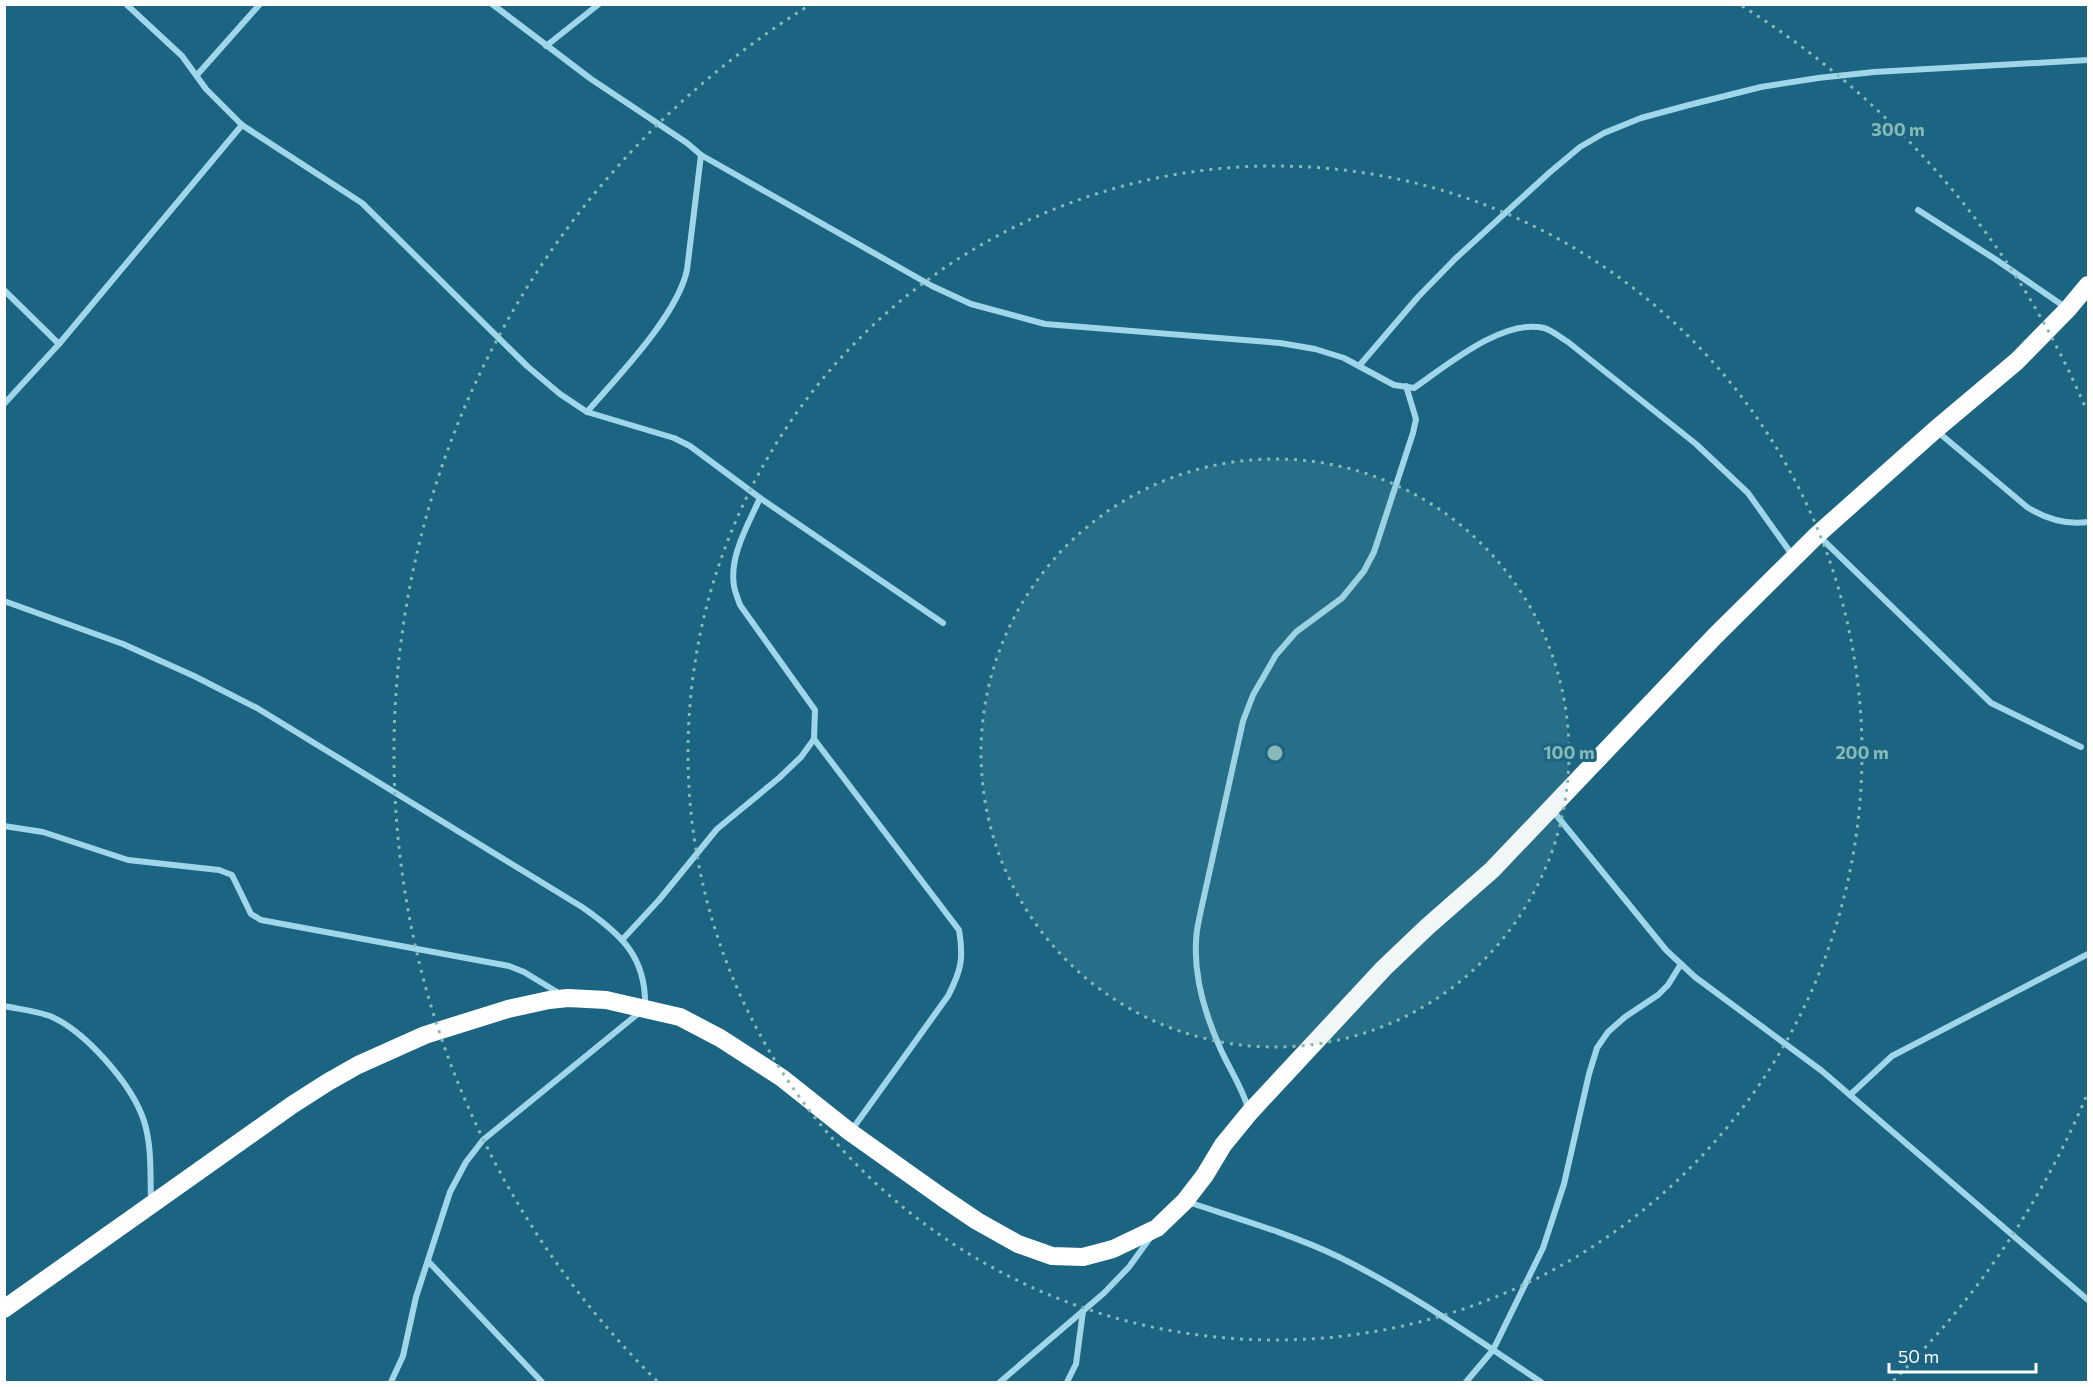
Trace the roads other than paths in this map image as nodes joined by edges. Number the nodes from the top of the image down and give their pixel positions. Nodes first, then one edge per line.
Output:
1 (126, 4) edge
2 (260, 4) edge
3 (492, 4) edge
4 (599, 4) edge
5 (546, 46) junction
6 (2088, 60) edge
7 (197, 75) junction
8 (242, 124) junction
9 (701, 155) junction
10 (1918, 210) dead end
11 (2088, 285) edge
12 (4, 290) edge
13 (2068, 309) junction
14 (59, 344) junction
15 (1359, 366) junction
16 (1406, 386) junction
17 (4, 404) edge
18 (587, 412) junction
19 (1935, 430) junction
20 (760, 498) junction
21 (2088, 522) edge
22 (1817, 535) junction
23 (1794, 558) junction
24 (4, 602) edge
25 (943, 623) dead end
26 (814, 740) junction
27 (2081, 747) dead end
28 (1551, 808) junction
29 (4, 826) edge
30 (622, 940) junction
31 (2088, 954) edge
32 (1682, 964) junction
33 (568, 998) junction
34 (4, 1006) edge
35 (645, 1008) junction
36 (1850, 1095) junction
37 (1250, 1112) junction
38 (850, 1132) junction
39 (1185, 1201) junction
40 (152, 1206) junction
41 (1157, 1228) junction
42 (428, 1261) junction
43 (2088, 1300) edge
44 (4, 1310) edge
45 (1083, 1311) junction
46 (1493, 1350) junction
47 (391, 1383) edge
48 (542, 1383) edge
49 (1000, 1383) edge
50 (1067, 1383) edge
51 (1466, 1383) edge
52 (1541, 1383) edge

1 - 7 street
2 - 7 street
3 - 5 street
4 - 5 street
5 - 9 street
6 - 15 street
7 - 8 street
8 - 14 street
8 - 18 street
9 - 15 street
9 - 18 street
10 - 13 street
11 - 13 highway
12 - 14 street
13 - 19 highway
14 - 17 street
15 - 16 street
16 - 23 street
16 - 37 street
18 - 20 street
19 - 21 street
19 - 22 highway
20 - 25 street
20 - 26 street
22 - 23 highway
22 - 27 street
23 - 28 highway
24 - 30 street
26 - 30 street
26 - 38 street
28 - 32 street
28 - 37 highway
29 - 33 street
30 - 35 street
31 - 36 street
32 - 36 street
32 - 46 street
33 - 35 highway
33 - 40 highway
34 - 40 street
35 - 38 highway
35 - 42 street
36 - 43 street
37 - 39 highway
38 - 41 highway
39 - 41 highway
39 - 46 street
40 - 44 highway
41 - 45 street
42 - 47 street
42 - 48 street
45 - 49 street
45 - 50 street
46 - 51 street
46 - 52 street

